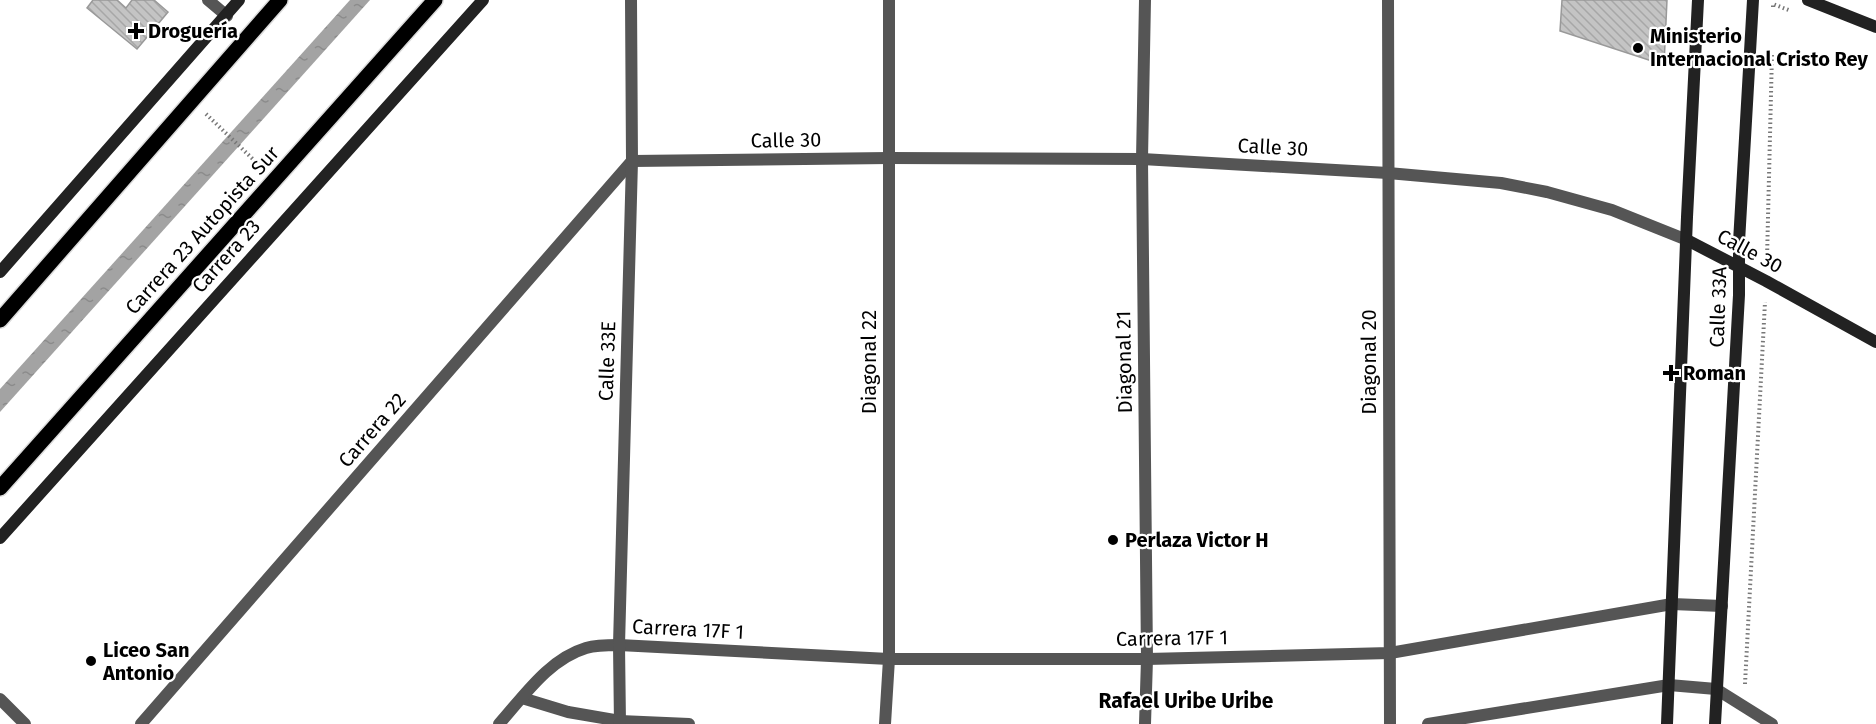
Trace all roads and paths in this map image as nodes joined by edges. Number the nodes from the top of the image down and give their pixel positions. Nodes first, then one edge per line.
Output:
1 (208, 0) edge
2 (239, 0) edge
3 (280, 0) edge
4 (435, 0) edge
5 (483, 0) edge
6 (631, 0) edge
7 (889, 0) edge
8 (1144, 0) edge
9 (1388, 0) edge
10 (1698, 0) edge
11 (1753, 0) edge
12 (1808, 0) edge
13 (1773, 4) dead end
14 (1773, 15) dead end
15 (227, 16) junction
16 (1876, 27) edge
17 (1772, 50) dead end
18 (218, 124) dead end
19 (251, 157) dead end
20 (889, 158) junction
21 (1142, 159) junction
22 (632, 161) junction
23 (1388, 173) junction
24 (1687, 240) junction
25 (1739, 267) junction
26 (0, 272) edge
27 (1766, 281) junction
28 (0, 320) edge
29 (1876, 342) edge
30 (0, 488) edge
31 (0, 538) edge
32 (1672, 604) junction
33 (1722, 606) junction
34 (619, 645) junction
35 (1390, 653) junction
36 (889, 659) junction
37 (1147, 659) junction
38 (1669, 685) junction
39 (1716, 689) junction
40 (522, 698) junction
41 (0, 699) edge
42 (1744, 707) junction
43 (620, 722) edge
44 (25, 724) edge
45 (141, 724) edge
46 (499, 724) edge
47 (689, 724) edge
48 (885, 724) edge
49 (1145, 724) edge
50 (1390, 724) edge
51 (1428, 724) edge
52 (1667, 724) edge
53 (1715, 724) edge
54 (1773, 724) edge

1 - 15 street
2 - 15 main road
3 - 28 main road
4 - 30 main road, Carrera 23 Autopista Sur
5 - 31 main road, Carrera 23
6 - 22 street, Calle 33E
7 - 20 street, Diagonal 22
8 - 21 street, Diagonal 21
9 - 23 street, Diagonal 20
10 - 24 main road, Calle 33A
11 - 25 main road, Calle 33A
12 - 16 main road
13 - 14 path
15 - 26 main road
17 - 27 path
18 - 19 path
20 - 21 street, Calle 30
20 - 22 street, Calle 30
20 - 36 street, Diagonal 22
21 - 23 street, Calle 30
21 - 37 street, Diagonal 21
22 - 34 street, Calle 33E
22 - 45 street, Carrera 22
23 - 24 street, Calle 30
23 - 35 street, Diagonal 20
24 - 25 main road, Calle 30
24 - 32 main road, Calle 33A
25 - 27 main road, Calle 30
25 - 33 main road, Calle 33A
27 - 29 main road, Calle 30
27 - 42 path
32 - 33 street, Carrera 17F 1
32 - 35 street, Carrera 17F 1
32 - 38 main road, Calle 33A
33 - 39 main road, Calle 33A
34 - 36 street, Carrera 17F 1
34 - 40 street, Carrera 17F 1
34 - 43 street, Calle 33E
35 - 37 street, Carrera 17F 1
35 - 50 street, Diagonal 20
36 - 37 street, Carrera 17F 1
36 - 48 street, Diagonal 22
37 - 49 street, Diagonal 21
38 - 39 street
38 - 51 street
38 - 52 main road, Calle 33A
39 - 42 street
39 - 53 main road, Calle 33A
40 - 43 street
40 - 46 street, Carrera 17F 1
41 - 44 street
42 - 54 street
43 - 47 street

